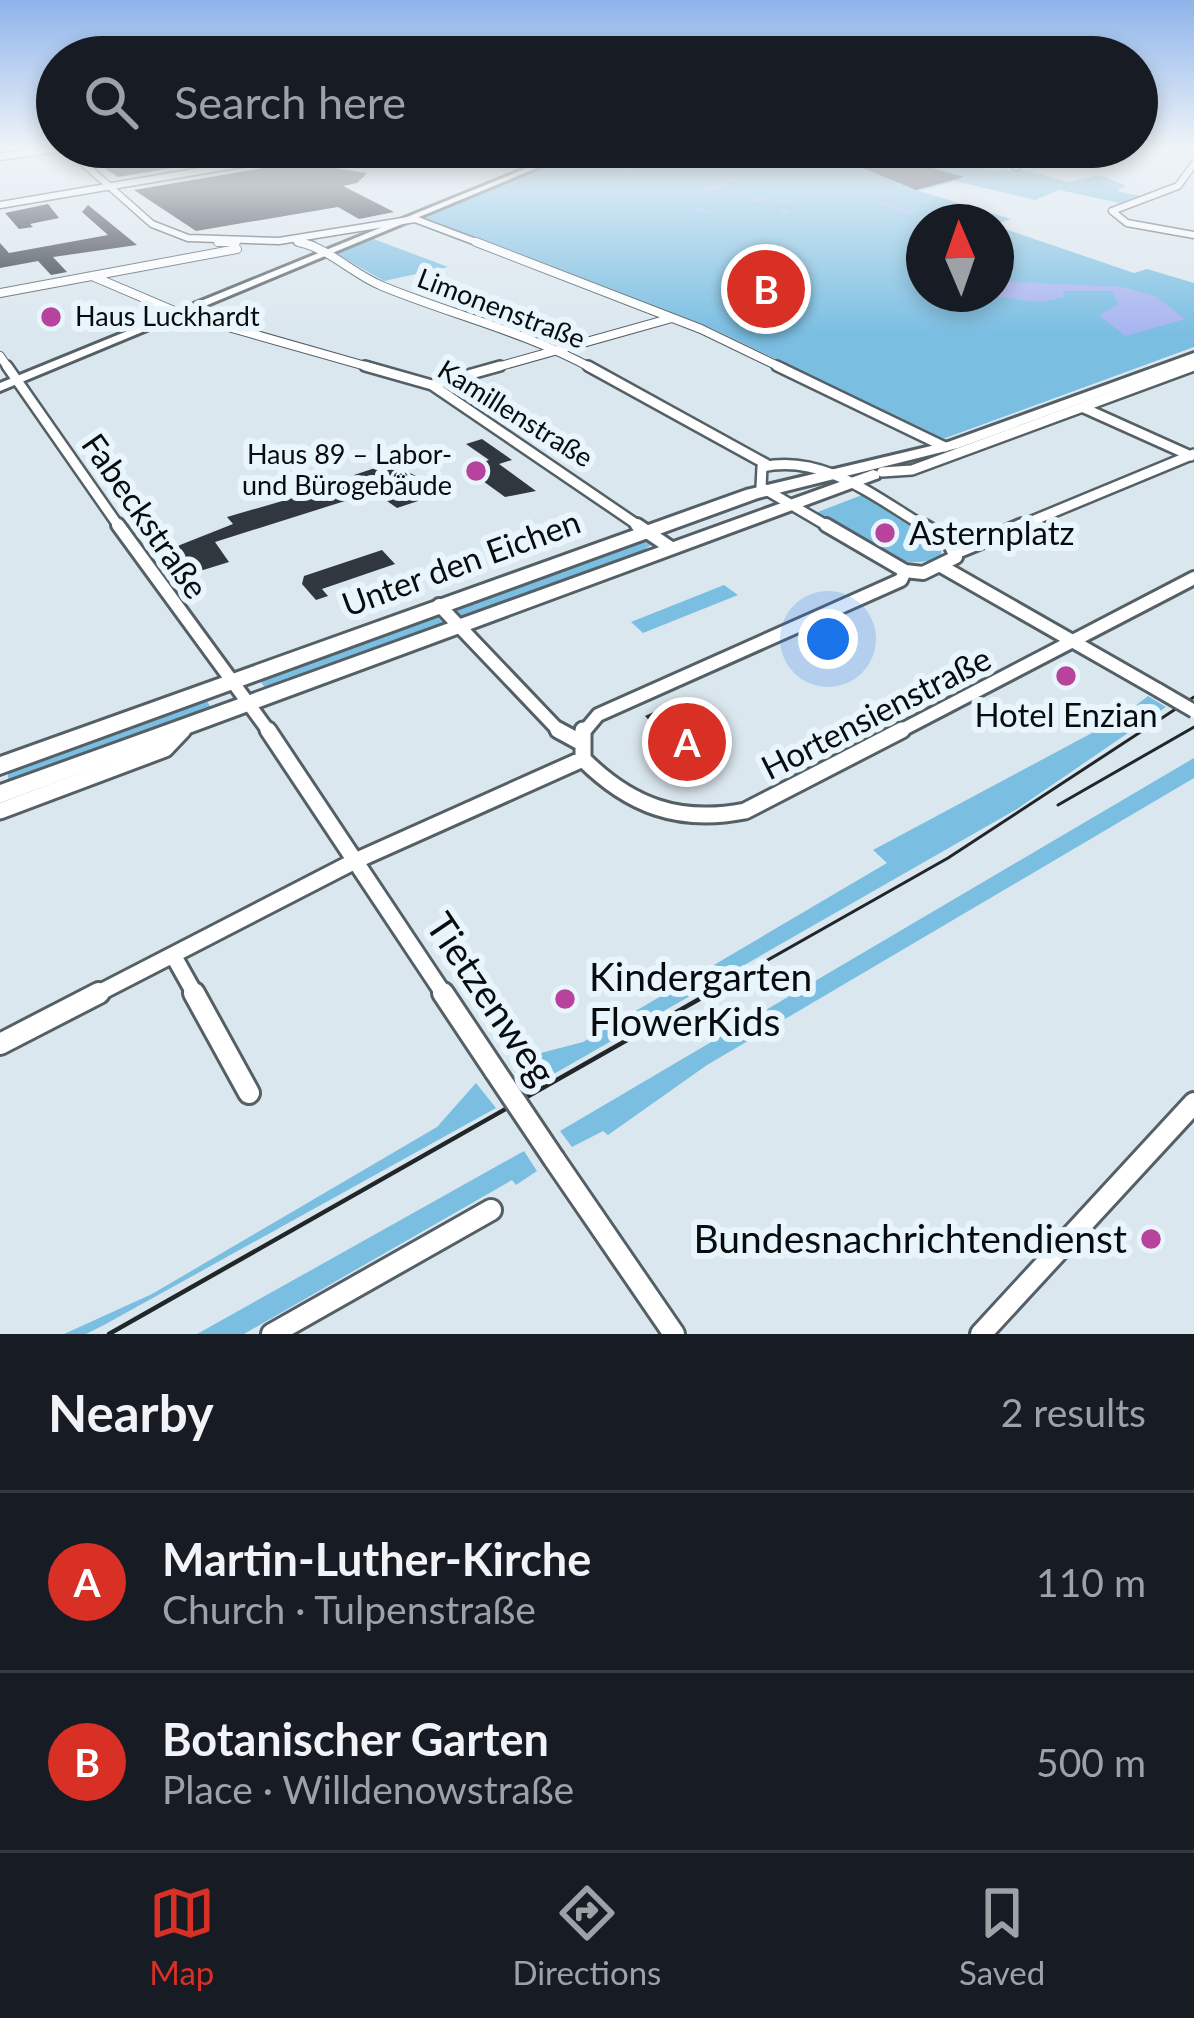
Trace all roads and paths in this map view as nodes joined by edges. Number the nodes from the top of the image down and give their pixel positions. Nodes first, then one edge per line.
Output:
1 (138, 210) edge
2 (429, 210) edge
3 (1116, 210) edge
4 (410, 218) junction
5 (1194, 235) edge
6 (279, 241) junction
7 (242, 244) junction
8 (326, 253) junction
9 (92, 276) junction
10 (0, 293) edge
11 (179, 313) junction
12 (672, 318) junction
13 (559, 350) junction
14 (0, 356) edge
15 (1194, 357) edge
16 (1194, 366) edge
17 (17, 379) junction
18 (432, 385) junction
19 (0, 387) edge
20 (1083, 408) junction
21 (949, 446) junction
22 (1193, 456) edge
23 (766, 464) junction
24 (882, 472) junction
25 (831, 473) junction
26 (849, 484) junction
27 (765, 490) junction
28 (789, 505) junction
29 (647, 531) junction
30 (671, 548) junction
31 (958, 552) junction
32 (941, 566) junction
33 (904, 571) junction
34 (1194, 578) edge
35 (439, 605) junction
36 (459, 626) junction
37 (1071, 641) junction
38 (229, 684) junction
39 (250, 703) junction
40 (1194, 711) edge
41 (186, 727) junction
42 (581, 750) junction
43 (0, 766) edge
44 (0, 794) edge
45 (0, 811) edge
46 (355, 861) junction
47 (173, 955) junction
48 (0, 1044) edge
49 (249, 1093) dead end
50 (1194, 1103) edge
51 (491, 1210) dead end
52 (272, 1334) edge
53 (674, 1334) edge
54 (981, 1334) edge

1 - 7 street
2 - 4 main road
3 - 5 street
4 - 6 street
4 - 8 main road
4 - 12 street
6 - 7 street
6 - 8 street, Limonenstraße
7 - 9 street
8 - 11 main road
8 - 13 street, Limonenstraße
9 - 10 street
9 - 11 street, Kamillenstraße
11 - 17 main road
11 - 18 street, Kamillenstraße
12 - 13 street
12 - 21 street
13 - 18 street
13 - 23 street, Limonenstraße
14 - 17 street, Fabeckstraße
15 - 21 main road, Unter den Eichen
16 - 20 street, Unter den Eichen
17 - 19 main road
17 - 38 street, Fabeckstraße
18 - 29 street, Kamillenstraße
20 - 22 street
20 - 24 street, Unter den Eichen
21 - 24 main road, Unter den Eichen
21 - 25 main road, Unter den Eichen
22 - 31 street
23 - 25 street
23 - 27 street
24 - 26 main road, Unter den Eichen
25 - 26 street
25 - 27 main road, Unter den Eichen
26 - 28 main road, Unter den Eichen
26 - 31 street
27 - 28 street
27 - 29 main road, Unter den Eichen
28 - 30 main road, Unter den Eichen
28 - 33 street
29 - 30 street, Kamillenstraße
29 - 35 main road, Unter den Eichen
30 - 36 main road, Unter den Eichen
31 - 32 street
32 - 33 street
32 - 37 street
33 - 42 street
34 - 37 street, Hortensienstraße
35 - 36 street, Hortensienstraße
35 - 38 main road, Unter den Eichen
36 - 39 main road, Unter den Eichen
36 - 42 street, Hortensienstraße
37 - 40 street, bridge
37 - 42 street, Hortensienstraße
38 - 39 street, Fabeckstraße
38 - 43 main road, Unter den Eichen
39 - 41 main road, Unter den Eichen
39 - 46 street, Tietzenweg
41 - 44 main road, Unter den Eichen
41 - 45 street, Unter den Eichen
42 - 46 street
46 - 47 street
46 - 53 street, Tietzenweg, bridge
47 - 48 street
47 - 49 street
50 - 54 street
51 - 52 street

